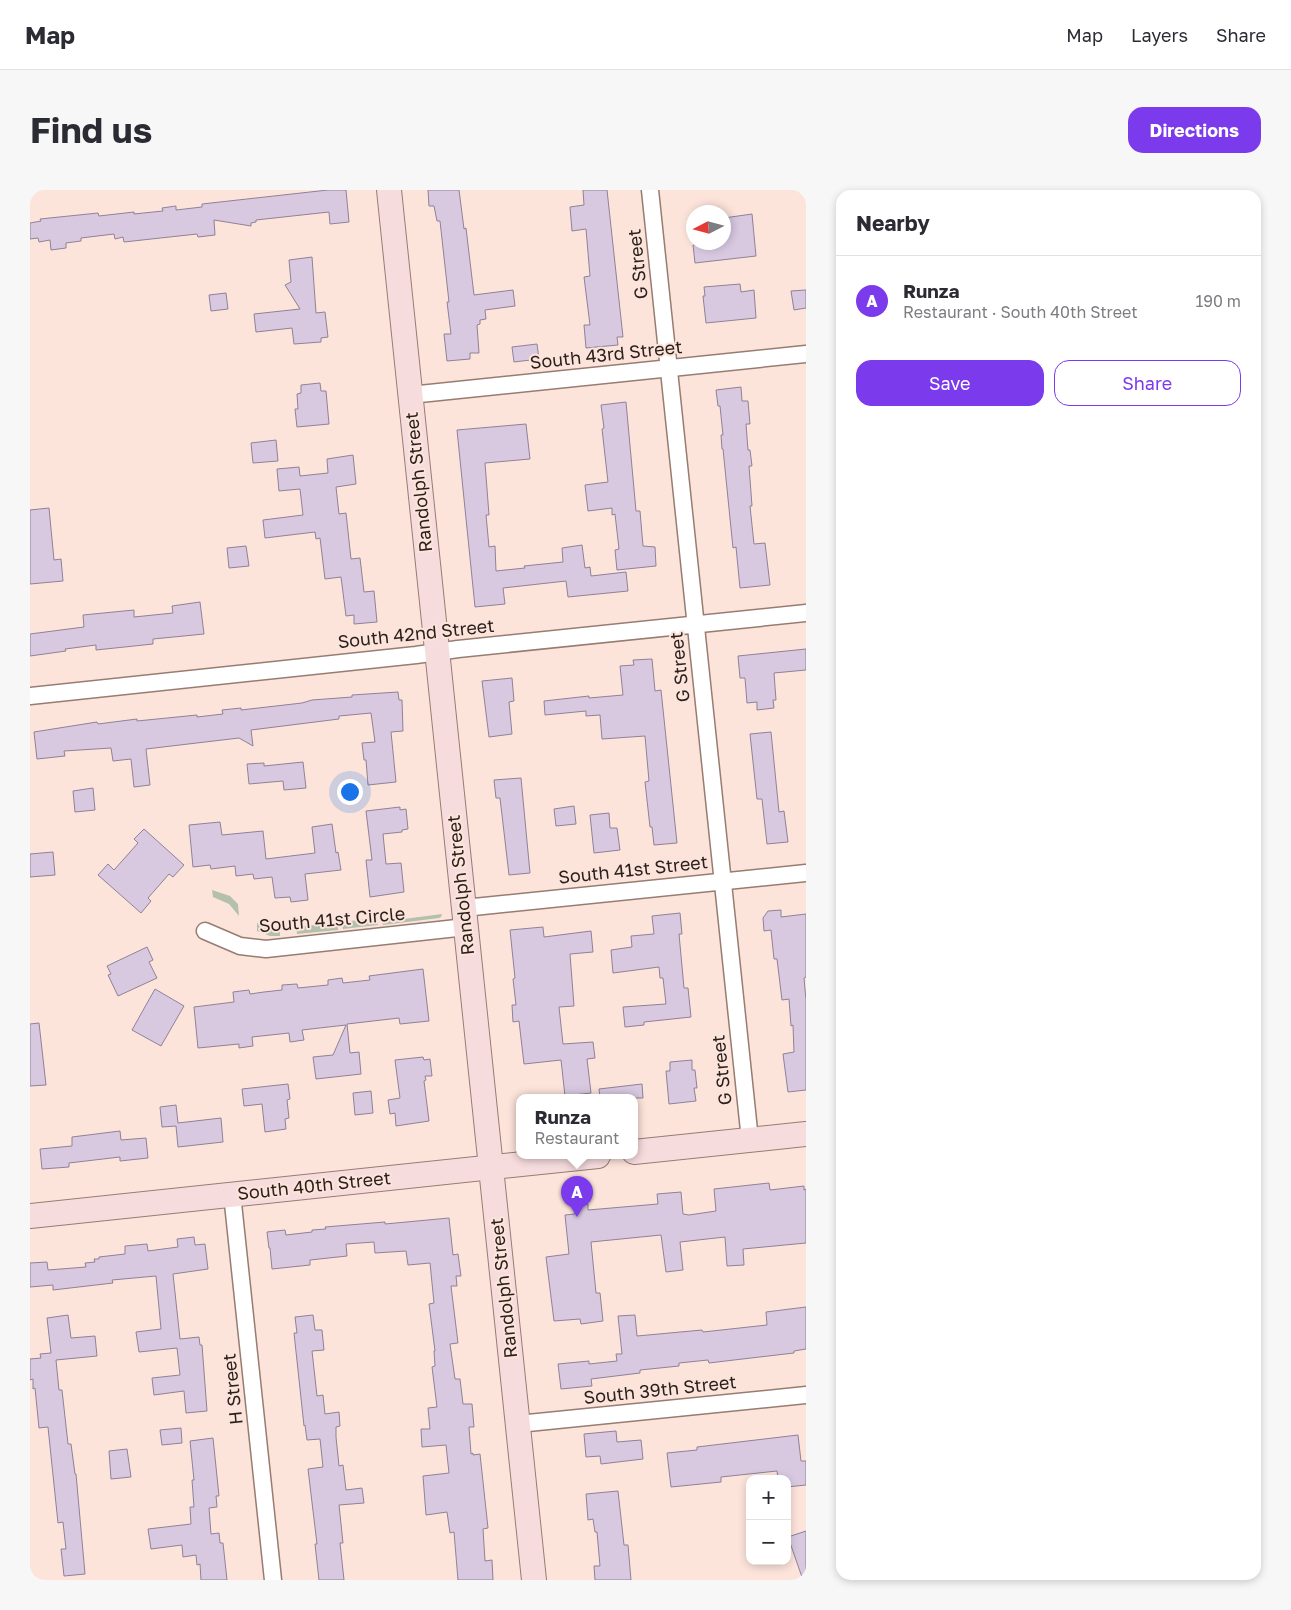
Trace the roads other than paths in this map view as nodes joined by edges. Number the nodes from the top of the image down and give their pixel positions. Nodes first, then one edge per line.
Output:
1 (389, 190) edge
2 (650, 190) edge
3 (806, 354) edge
4 (669, 368) junction
5 (410, 396) junction
6 (806, 614) edge
7 (696, 624) junction
8 (437, 652) junction
9 (30, 696) edge
10 (806, 873) edge
11 (723, 881) junction
12 (465, 918) junction
13 (205, 931) dead end
14 (806, 1134) edge
15 (750, 1140) junction
16 (638, 1152) edge
17 (569, 1159) edge
18 (491, 1167) junction
19 (232, 1194) junction
20 (30, 1216) edge
21 (806, 1395) edge
22 (518, 1424) junction
23 (273, 1580) edge
24 (534, 1580) edge

1 - 5 main road, Randolph Street
2 - 4 street, G Street
3 - 4 street, South 43rd Street
4 - 5 street, South 43rd Street
4 - 7 street, G Street
5 - 8 main road, Randolph Street
6 - 7 street, South 42nd Street
7 - 8 street, South 42nd Street
7 - 11 street, G Street
8 - 9 street, South 42nd Street
8 - 12 main road, Randolph Street
10 - 11 street, South 41st Street
11 - 12 street, South 41st Street
11 - 15 street, G Street
12 - 13 street, South 41st Circle
12 - 18 main road, Randolph Street
14 - 15 main road
15 - 16 main road
17 - 18 main road, South 40th Street
18 - 19 main road, South 40th Street
18 - 22 main road, Randolph Street
19 - 20 main road, South 40th Street
19 - 23 street, H Street
21 - 22 street, South 39th Street
22 - 24 main road, Randolph Street

